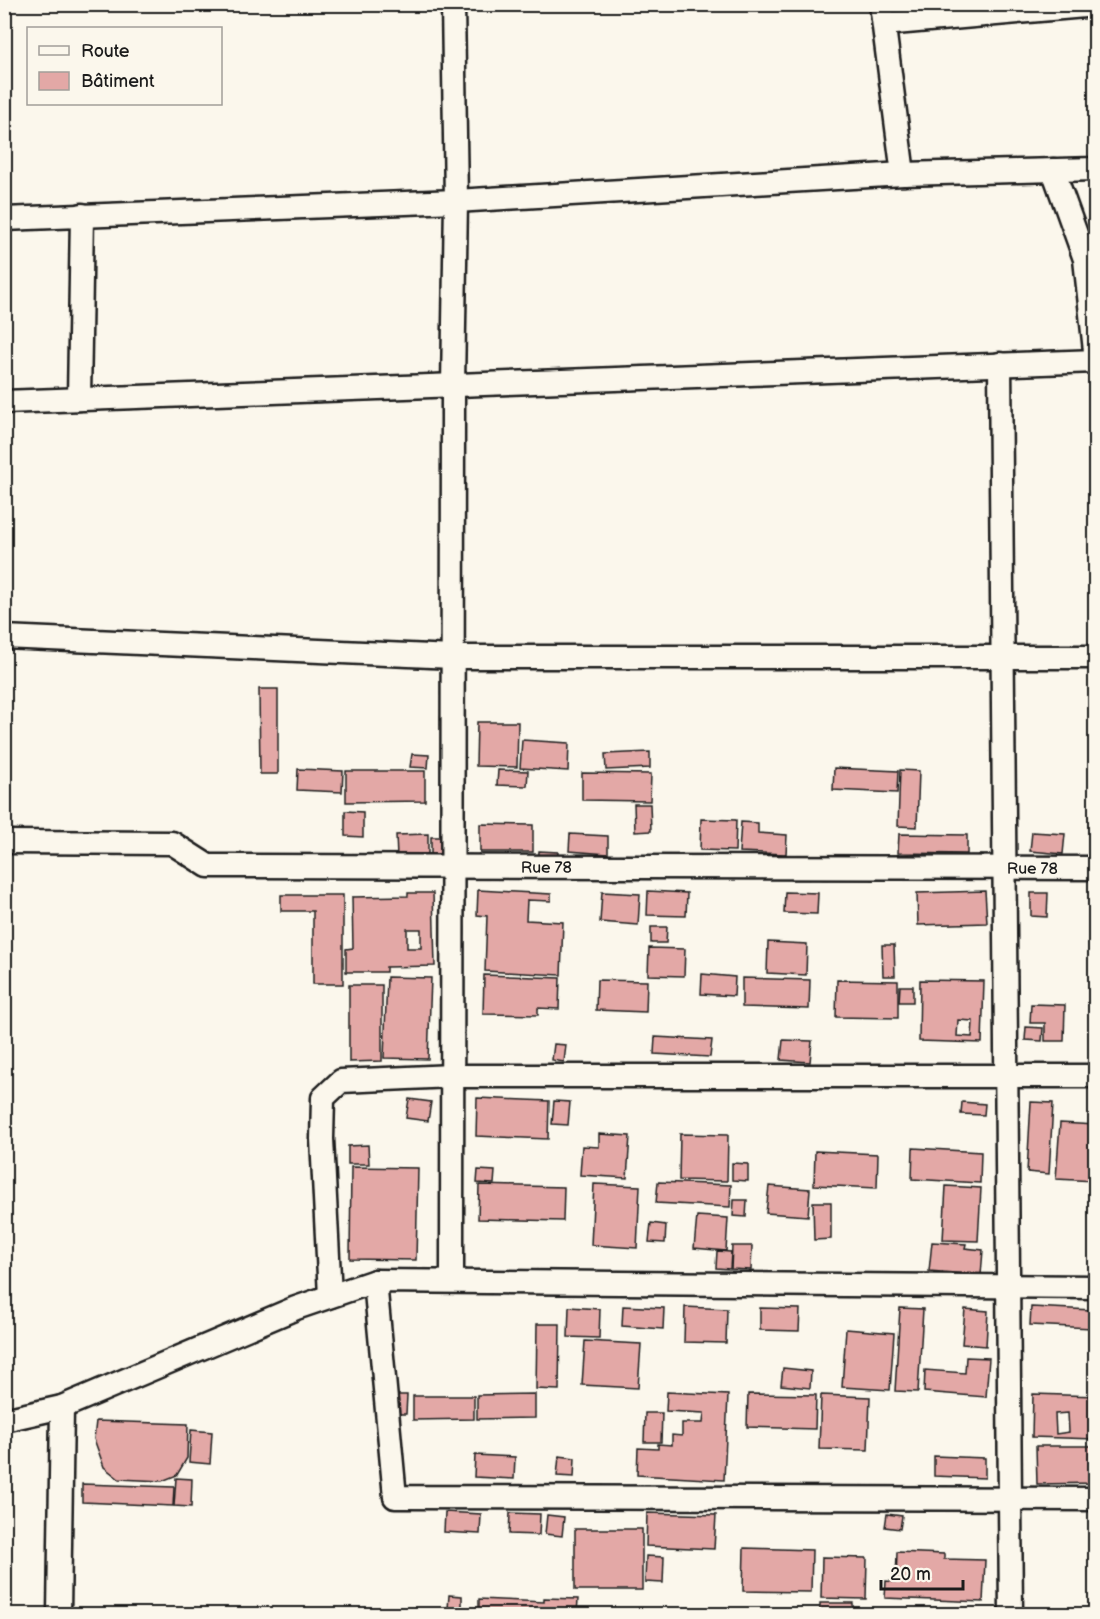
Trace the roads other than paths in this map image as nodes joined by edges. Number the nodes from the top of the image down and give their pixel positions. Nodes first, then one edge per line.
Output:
1 (453, 4) edge
2 (1095, 5) edge
3 (882, 14) edge
4 (1095, 169) edge
5 (1053, 170) junction
6 (903, 174) junction
7 (456, 201) junction
8 (82, 215) junction
9 (4, 219) edge
10 (1095, 361) edge
11 (1000, 364) junction
12 (453, 385) junction
13 (79, 399) junction
14 (4, 402) edge
15 (4, 637) edge
16 (453, 657) junction
17 (1002, 657) junction
18 (1095, 657) edge
19 (4, 842) edge
20 (452, 867) junction
21 (1005, 868) junction
22 (1095, 868) edge
23 (452, 1076) junction
24 (1006, 1076) junction
25 (1095, 1076) edge
26 (375, 1281) junction
27 (452, 1281) junction
28 (1008, 1286) junction
29 (1095, 1287) edge
30 (330, 1296) junction
31 (62, 1407) junction
32 (4, 1420) edge
33 (1010, 1498) junction
34 (1095, 1499) edge
35 (59, 1614) edge
36 (1011, 1614) edge

1 - 7 street
2 - 3 street
3 - 6 street
4 - 5 street
5 - 6 street
5 - 10 street
6 - 7 street
7 - 8 street
7 - 12 street
8 - 9 street
8 - 13 street
10 - 11 street
11 - 12 street
11 - 17 street
12 - 13 street
12 - 16 street
13 - 14 street
15 - 16 street
16 - 17 street
16 - 20 street
17 - 18 street
17 - 21 street
19 - 20 street, Rue 78
20 - 21 street, Rue 78
20 - 23 street
21 - 22 street, Rue 78
21 - 24 street
23 - 24 street
23 - 27 street
23 - 30 street
24 - 25 street
24 - 28 street
26 - 27 street
26 - 30 street
26 - 33 street
27 - 28 street
28 - 29 street
28 - 33 street
30 - 31 street
31 - 32 street
31 - 35 street
33 - 34 street
33 - 36 street

